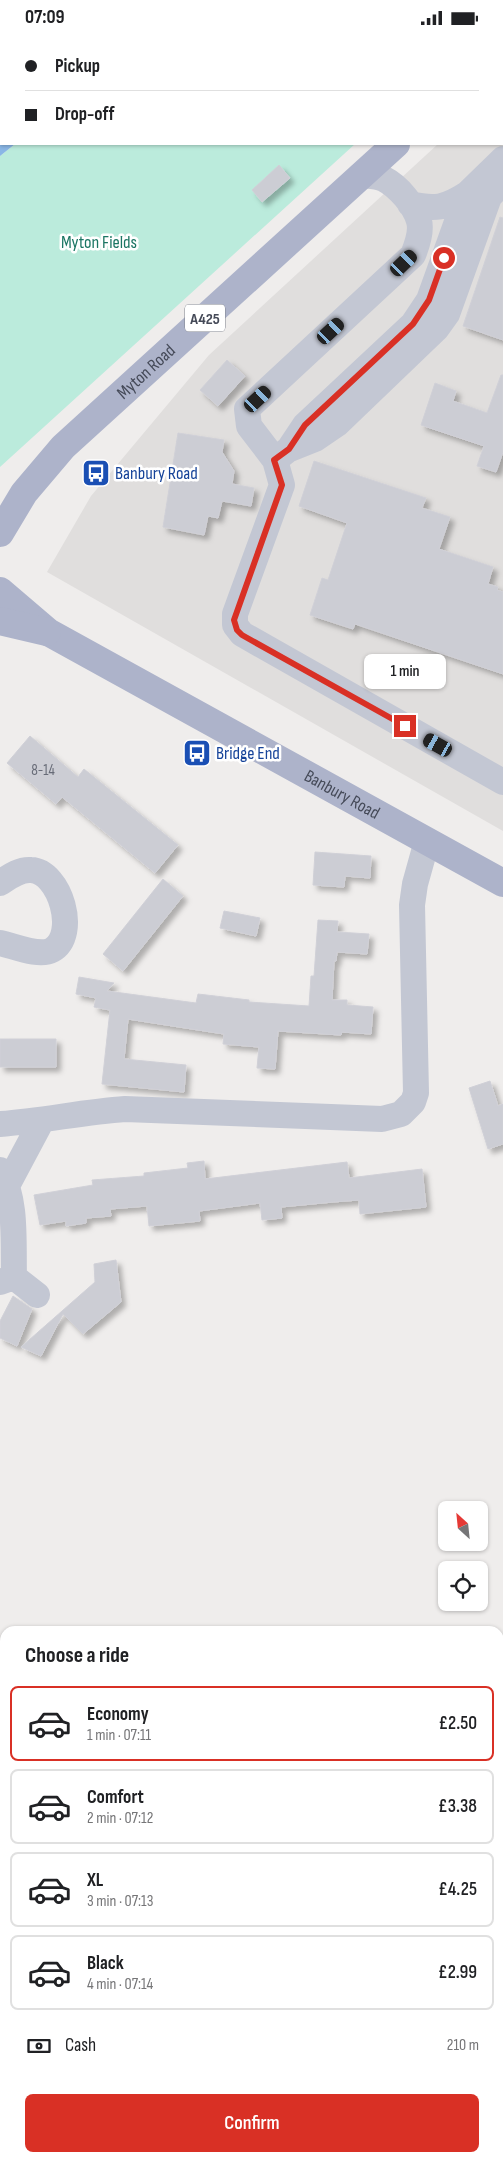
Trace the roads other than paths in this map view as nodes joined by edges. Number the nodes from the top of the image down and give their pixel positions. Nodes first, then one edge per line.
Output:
1 (384, 147) edge
2 (503, 159) edge
3 (361, 175) junction
4 (503, 183) edge
5 (467, 194) junction
6 (410, 204) junction
7 (413, 255) junction
8 (440, 271) junction
9 (282, 455) junction
10 (0, 533) edge
11 (0, 591) edge
12 (0, 621) edge
13 (48, 632) junction
14 (503, 782) edge
15 (427, 841) junction
16 (0, 883) edge
17 (503, 883) edge
18 (0, 943) edge
19 (41, 1121) junction
20 (0, 1124) edge
21 (4, 1177) edge
22 (7, 1279) edge
23 (37, 1295) dead end

1 - 3 main road, Myton Road / A425
2 - 5 street
3 - 6 street
3 - 10 main road, Myton Road / A425
4 - 9 street
5 - 6 street
5 - 8 street
6 - 7 street
7 - 8 street
7 - 9 street
8 - 9 street
9 - 14 street
11 - 13 main road, Banbury Road
12 - 13 main road, Banbury Road
13 - 15 main road, Banbury Road
15 - 17 main road, Banbury Road
15 - 19 street
16 - 18 street
19 - 20 street
19 - 21 street
21 - 22 street
22 - 23 street

